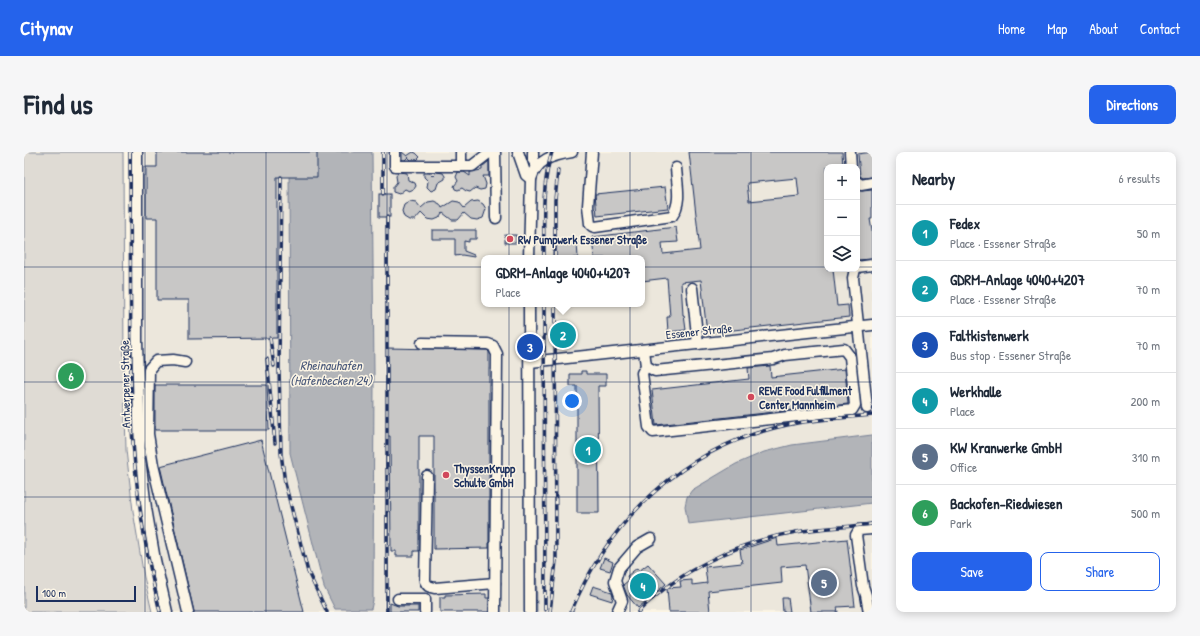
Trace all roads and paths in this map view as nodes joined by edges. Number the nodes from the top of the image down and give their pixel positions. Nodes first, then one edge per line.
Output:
1 (138, 152) edge
2 (395, 152) edge
3 (461, 152) edge
4 (490, 152) edge
5 (495, 152) edge
6 (518, 152) edge
7 (533, 152) edge
8 (572, 152) edge
9 (592, 152) edge
10 (850, 152) edge
11 (851, 164) edge
12 (461, 166) junction
13 (537, 166) junction
14 (676, 168) dead end
15 (531, 179) junction
16 (872, 183) edge
17 (860, 184) edge
18 (496, 218) dead end
19 (529, 255) edge
20 (872, 265) edge
21 (860, 267) edge
22 (854, 272) edge
23 (692, 288) dead end
24 (530, 307) edge
25 (872, 325) edge
26 (859, 327) junction
27 (422, 343) dead end
28 (698, 344) junction
29 (644, 350) junction
30 (185, 362) dead end
31 (530, 362) junction
32 (646, 366) junction
33 (867, 408) dead end
34 (427, 476) dead end
35 (872, 529) edge
36 (651, 539) dead end
37 (495, 583) junction
38 (869, 592) edge
39 (398, 599) dead end
40 (167, 612) edge
41 (188, 612) edge
42 (425, 612) edge
43 (495, 612) edge
44 (530, 612) edge
45 (617, 612) edge
46 (869, 612) edge

1 - 40 street, Antwerpener Straße
2 - 12 street
3 - 12 street
4 - 12 street
5 - 18 street
6 - 15 street
7 - 13 street
8 - 13 street
9 - 14 street
10 - 11 street
13 - 15 street
15 - 19 street
16 - 17 street
20 - 21 street
22 - 26 street
23 - 28 street
24 - 31 street
25 - 26 street, Essener Straße
26 - 28 street, Essener Straße
26 - 33 street
27 - 37 street
28 - 29 street, Essener Straße
29 - 31 street, Essener Straße
29 - 32 street
30 - 41 street
31 - 44 street
32 - 32 street
34 - 37 street
35 - 38 street
36 - 45 street
37 - 43 street
38 - 46 street
39 - 42 street

